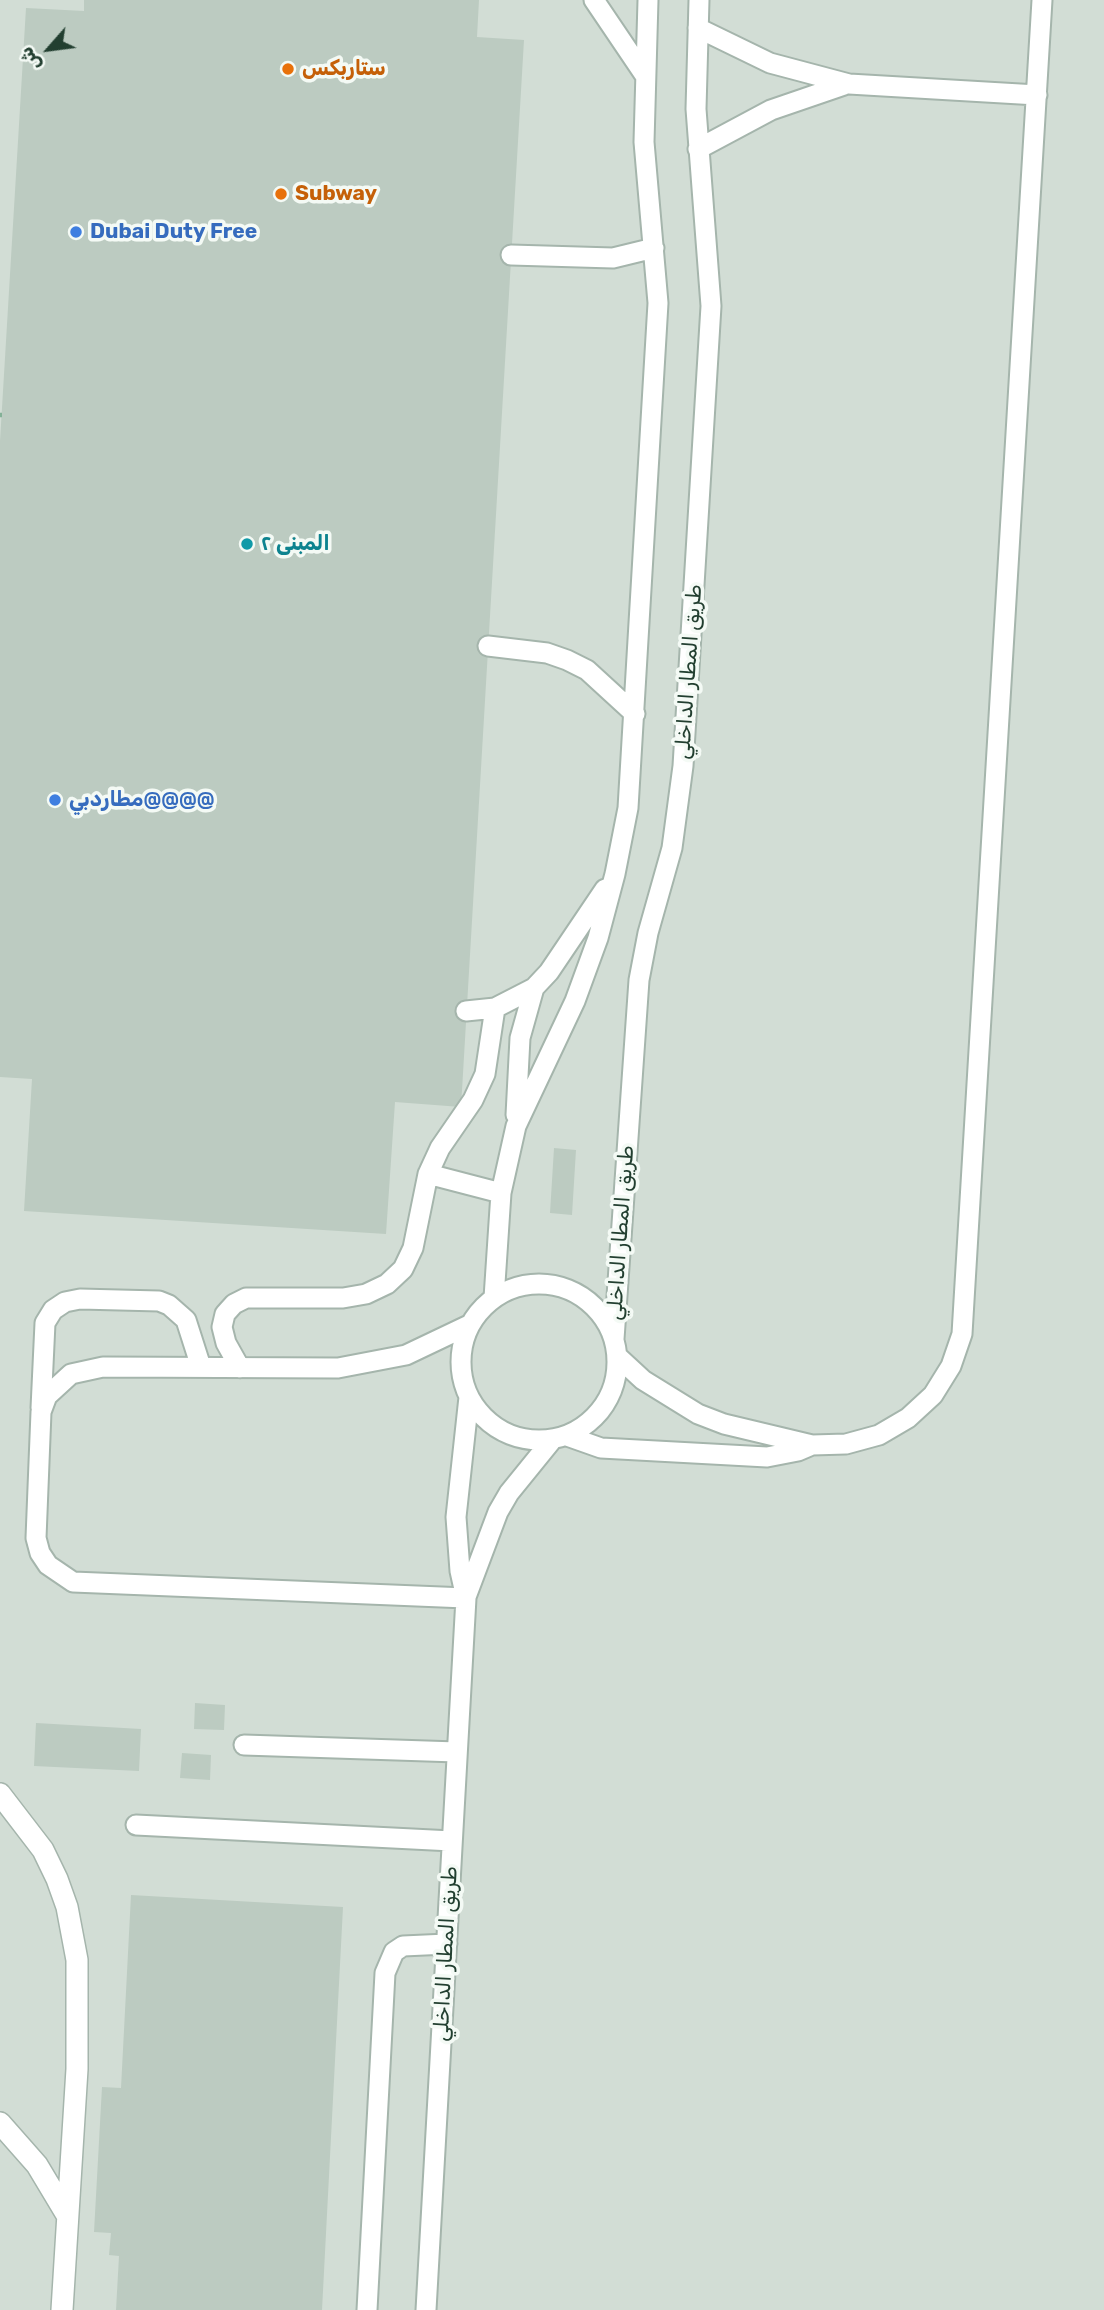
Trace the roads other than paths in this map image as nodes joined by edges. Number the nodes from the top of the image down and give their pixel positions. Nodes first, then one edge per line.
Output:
1 (594, 0) edge
2 (648, 0) edge
3 (699, 0) edge
4 (1042, 0) edge
5 (698, 28) junction
6 (645, 74) junction
7 (849, 84) junction
8 (1037, 95) junction
9 (698, 149) junction
10 (654, 247) junction
11 (511, 255) dead end
12 (488, 646) dead end
13 (635, 714) junction
14 (615, 874) junction
15 (534, 988) junction
16 (495, 1008) junction
17 (466, 1011) dead end
18 (516, 1126) junction
19 (428, 1174) junction
20 (501, 1193) junction
21 (494, 1298) junction
22 (469, 1325) junction
23 (616, 1348) junction
24 (201, 1367) junction
25 (240, 1368) junction
26 (469, 1397) junction
27 (41, 1412) junction
28 (559, 1438) junction
29 (812, 1445) junction
30 (466, 1598) junction
31 (244, 1745) dead end
32 (457, 1752) junction
33 (0, 1794) edge
34 (136, 1825) dead end
35 (452, 1841) junction
36 (447, 1944) junction
37 (0, 2123) edge
38 (67, 2215) junction
39 (62, 2310) edge
40 (367, 2310) edge
41 (426, 2310) edge

1 - 6 lane
2 - 6 lane
3 - 5 lane, طريق المطار الداخلي
4 - 8 lane
5 - 7 lane
5 - 9 lane, طريق المطار الداخلي
6 - 10 lane
7 - 8 lane
7 - 9 lane
8 - 29 lane
9 - 23 lane, طريق المطار الداخلي
10 - 11 lane
10 - 13 lane
12 - 13 lane
13 - 14 lane
14 - 15 lane
14 - 18 lane
15 - 16 lane
15 - 18 lane
16 - 17 lane
16 - 19 lane
18 - 20 lane
19 - 20 lane
19 - 25 lane
20 - 21 lane
21 - 22 lane, طريق المطار الداخلي
21 - 23 lane, طريق المطار الداخلي
22 - 25 lane
22 - 26 lane, طريق المطار الداخلي
23 - 28 lane, طريق المطار الداخلي
23 - 29 lane
24 - 25 lane
24 - 27 lane
24 - 27 lane
26 - 28 lane, طريق المطار الداخلي
26 - 30 lane, طريق المطار الداخلي
27 - 30 lane
28 - 29 lane
28 - 30 lane, طريق المطار الداخلي
30 - 32 lane, طريق المطار الداخلي
31 - 32 lane
32 - 35 lane, طريق المطار الداخلي
33 - 38 street
34 - 35 lane
35 - 36 lane, طريق المطار الداخلي
36 - 40 lane
36 - 41 lane, طريق المطار الداخلي
37 - 38 street
38 - 39 street

